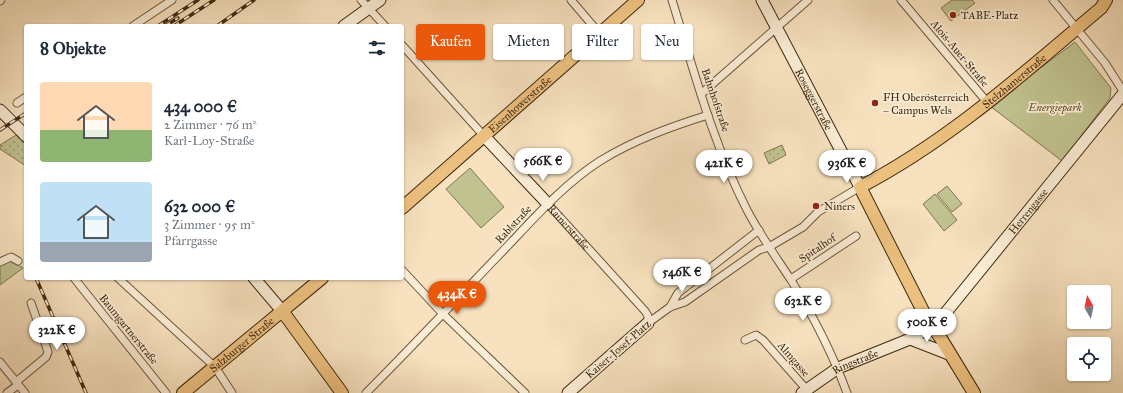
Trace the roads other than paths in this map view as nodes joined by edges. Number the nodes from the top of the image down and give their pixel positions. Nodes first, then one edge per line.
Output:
1 (172, 0) edge
2 (380, 0) edge
3 (571, 0) edge
4 (638, 0) edge
5 (672, 0) edge
6 (762, 0) edge
7 (808, 0) edge
8 (901, 0) edge
9 (1053, 0) edge
10 (1106, 0) edge
11 (365, 4) edge
12 (137, 24) edge
13 (346, 24) edge
14 (383, 24) edge
15 (591, 24) edge
16 (611, 24) edge
17 (776, 28) junction
18 (1076, 29) junction
19 (404, 47) edge
20 (572, 59) edge
21 (1123, 90) edge
22 (701, 94) junction
23 (1123, 94) edge
24 (24, 98) edge
25 (987, 102) junction
26 (17, 103) dead end
27 (0, 110) edge
28 (708, 115) junction
29 (24, 134) edge
30 (484, 136) junction
31 (860, 187) junction
32 (548, 204) junction
33 (404, 206) edge
34 (759, 230) junction
35 (856, 236) dead end
36 (769, 247) junction
37 (18, 261) dead end
38 (0, 262) edge
39 (404, 272) edge
40 (76, 280) edge
41 (120, 280) edge
42 (256, 280) edge
43 (320, 280) edge
44 (791, 280) junction
45 (31, 303) dead end
46 (670, 307) junction
47 (282, 312) junction
48 (443, 314) junction
49 (648, 323) junction
50 (932, 326) junction
51 (910, 339) junction
52 (745, 340) dead end
53 (951, 355) junction
54 (0, 362) edge
55 (214, 366) junction
56 (838, 368) junction
57 (17, 384) junction
58 (804, 391) edge
59 (7, 393) edge
60 (25, 393) edge
61 (166, 393) edge
62 (183, 393) edge
63 (232, 393) edge
64 (342, 393) edge
65 (366, 393) edge
66 (525, 393) edge
67 (568, 393) edge
68 (847, 393) edge
69 (974, 393) edge

1 - 12 street
2 - 11 street
3 - 15 street
4 - 16 main road, Eisenhowerstraße
5 - 22 street, Bahnhofstraße
6 - 17 street, Roseggerstraße
7 - 17 street
8 - 25 street, Alois-Auer-Straße
9 - 18 street
10 - 18 main road, Stelzhamerstraße
11 - 13 street
11 - 14 street
17 - 22 street
17 - 31 street, Roseggerstraße
18 - 21 street
18 - 25 main road, Stelzhamerstraße
19 - 30 street, Rainerstraße
20 - 30 main road, Eisenhowerstraße
22 - 28 street, Bahnhofstraße
23 - 50 street, Herrengasse
24 - 26 street
25 - 31 main road, Stelzhamerstraße
27 - 29 street
28 - 32 street, Rablstraße
28 - 34 street, Bahnhofstraße
30 - 32 street, Rainerstraße
30 - 33 main road, Eisenhowerstraße
31 - 36 street, Stelzhamerstraße
31 - 50 main road, Roseggerstraße
32 - 48 street, Rablstraße
32 - 49 street, Rainerstraße
34 - 36 street, Bahnhofstraße
34 - 46 street, Kaiser-Josef-Platz
35 - 44 street, Spitalhof
36 - 44 street, Bahnhofstraße
36 - 46 street, Kaiser-Josef-Platz
37 - 38 street
39 - 48 street
40 - 61 street, Baumgartnerstraße
41 - 55 street
42 - 47 street
43 - 47 main road
44 - 56 street, Bahnhofstraße
45 - 57 street
46 - 49 street, Kaiser-Josef-Platz
47 - 55 main road, Salzburger Straße
47 - 64 main road
48 - 65 street, Rablstraße
48 - 66 street
49 - 67 street, Kaiser-Josef-Platz
50 - 51 street, Ringstraße
50 - 53 main road, Roseggerstraße
51 - 53 street
51 - 56 street, Ringstraße
52 - 58 street, Almgasse
53 - 69 main road, Roseggerstraße
54 - 57 street
55 - 62 main road, Salzburger Straße
55 - 63 street
56 - 58 street, Ringstraße
56 - 68 street, Bahnhofstraße
57 - 59 street
57 - 60 street

